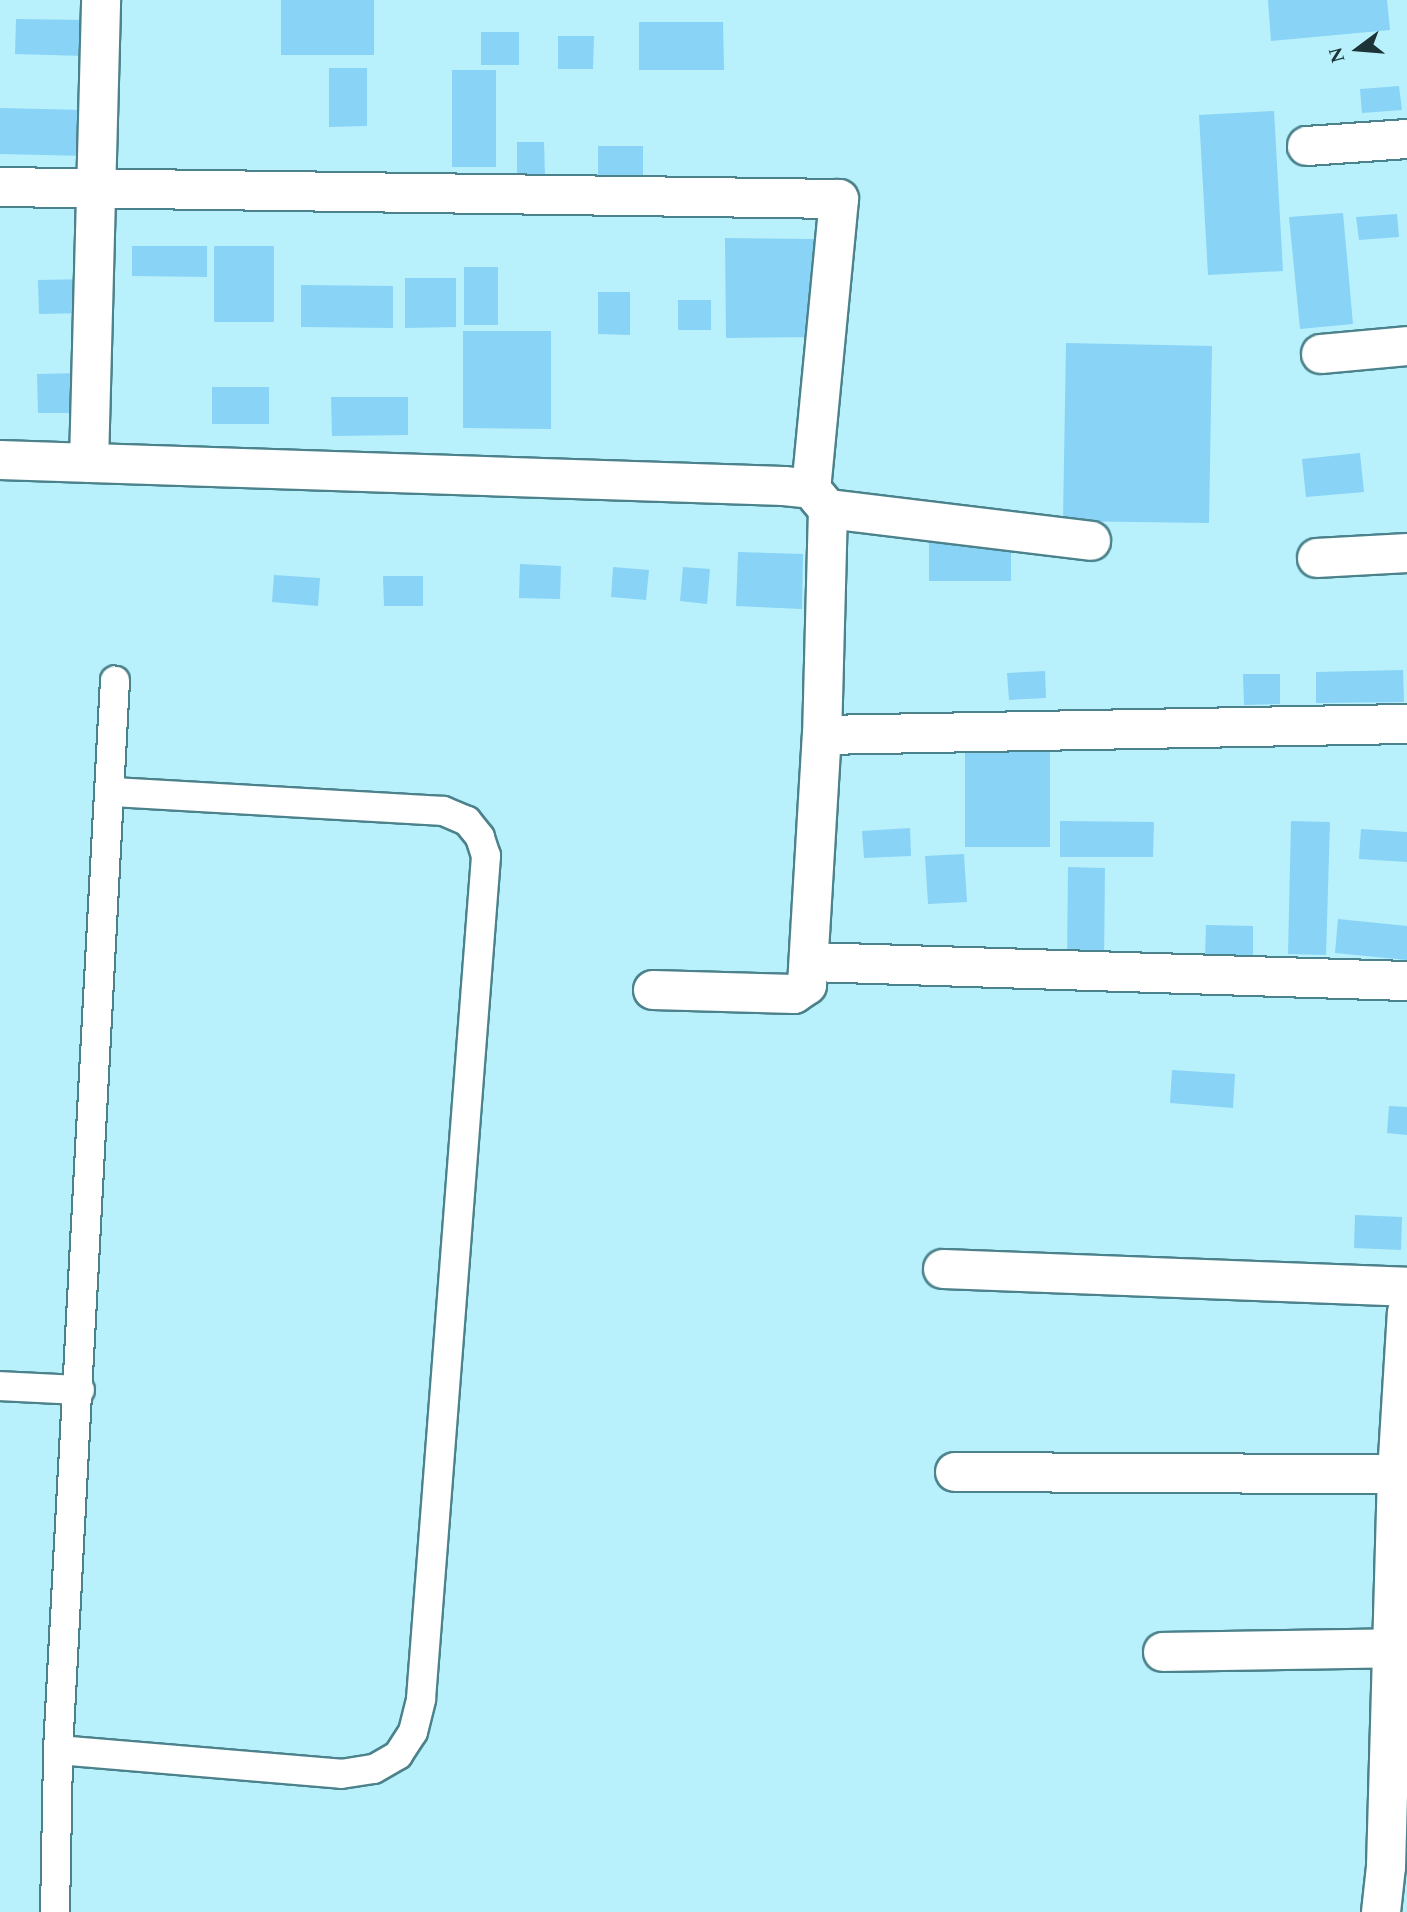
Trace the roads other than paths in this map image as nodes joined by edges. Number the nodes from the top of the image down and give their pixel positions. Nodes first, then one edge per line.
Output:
1 (101, 0) edge
2 (1407, 139) edge
3 (1307, 146) dead end
4 (0, 187) edge
5 (96, 191) junction
6 (1407, 346) edge
7 (1321, 354) dead end
8 (0, 460) edge
9 (89, 463) junction
10 (819, 499) junction
11 (1091, 541) dead end
12 (1407, 553) edge
13 (1317, 558) dead end
14 (116, 681) dead end
15 (1407, 724) edge
16 (822, 735) junction
17 (110, 792) junction
18 (811, 962) junction
19 (1407, 981) edge
20 (653, 990) dead end
21 (943, 1269) dead end
22 (1407, 1287) edge
23 (1407, 1312) edge
24 (0, 1386) edge
25 (80, 1390) junction
26 (955, 1472) dead end
27 (1402, 1474) edge
28 (1399, 1648) edge
29 (1163, 1652) dead end
30 (58, 1750) junction
31 (1396, 1867) edge
32 (54, 1912) edge
33 (1381, 1912) edge

1 - 5 street
2 - 3 street
4 - 5 street
5 - 9 street
5 - 10 street
6 - 7 street
8 - 9 street
9 - 10 street
10 - 11 street
10 - 16 street
12 - 13 street
14 - 17 lane
15 - 16 street
16 - 18 street
17 - 25 lane
17 - 30 lane
18 - 19 street
18 - 20 street
21 - 22 street
23 - 27 street
24 - 25 lane
25 - 30 lane
26 - 27 street
27 - 28 street
28 - 29 street
28 - 31 street
30 - 32 lane
31 - 33 street

